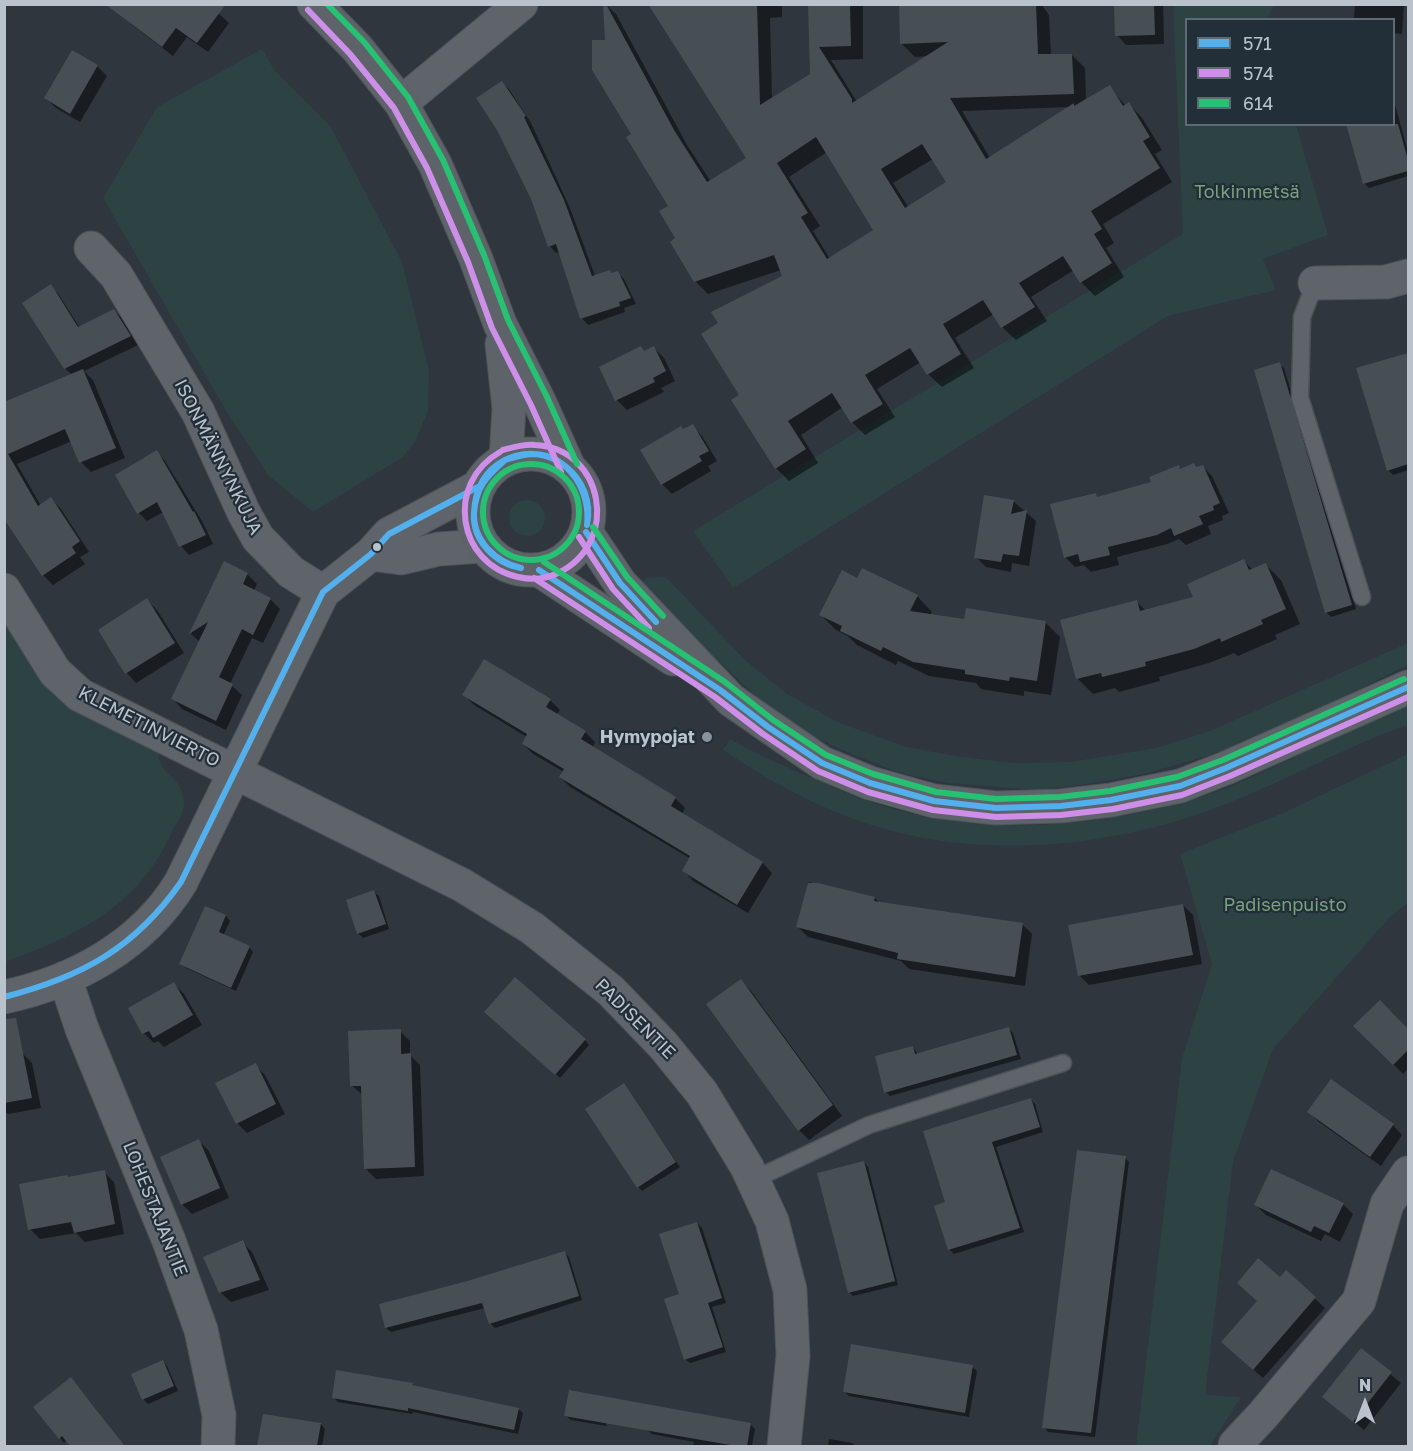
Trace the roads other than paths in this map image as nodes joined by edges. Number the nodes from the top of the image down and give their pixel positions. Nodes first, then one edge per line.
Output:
1 (314, 4) edge
2 (521, 4) edge
3 (401, 103) junction
4 (91, 248) dead end
5 (1408, 276) edge
6 (1316, 283) joint
7 (500, 324) junction
8 (506, 459) junction
9 (569, 468) junction
10 (478, 487) junction
11 (586, 532) junction
12 (483, 546) junction
13 (371, 554) junction
14 (538, 570) junction
15 (4, 590) edge
16 (323, 592) junction
17 (1362, 597) dead end
18 (1408, 687) edge
19 (720, 690) junction
20 (235, 771) junction
21 (65, 978) junction
22 (4, 997) edge
23 (1064, 1063) dead end
24 (1408, 1173) edge
25 (753, 1180) junction
26 (1235, 1445) dead end
27 (218, 1446) edge
28 (784, 1446) edge

1 - 3 main road
2 - 3 street
3 - 7 main road
4 - 16 street, ISONMÄNNYNKUJA
5 - 6 street
6 - 17 lane
7 - 8 main road
7 - 9 main road
8 - 9 main road
8 - 10 main road
9 - 11 main road
10 - 12 main road
10 - 13 street
11 - 14 main road
11 - 19 main road
12 - 13 street
12 - 14 main road
13 - 16 street
14 - 19 main road
15 - 20 street, KLEMETINVIERTO
16 - 20 street
18 - 19 main road
20 - 21 street
20 - 25 street, PADISENTIE
21 - 22 street
21 - 27 street, LOHESTAJANTIE
23 - 25 lane
24 - 26 street
25 - 28 street, PADISENTIE

